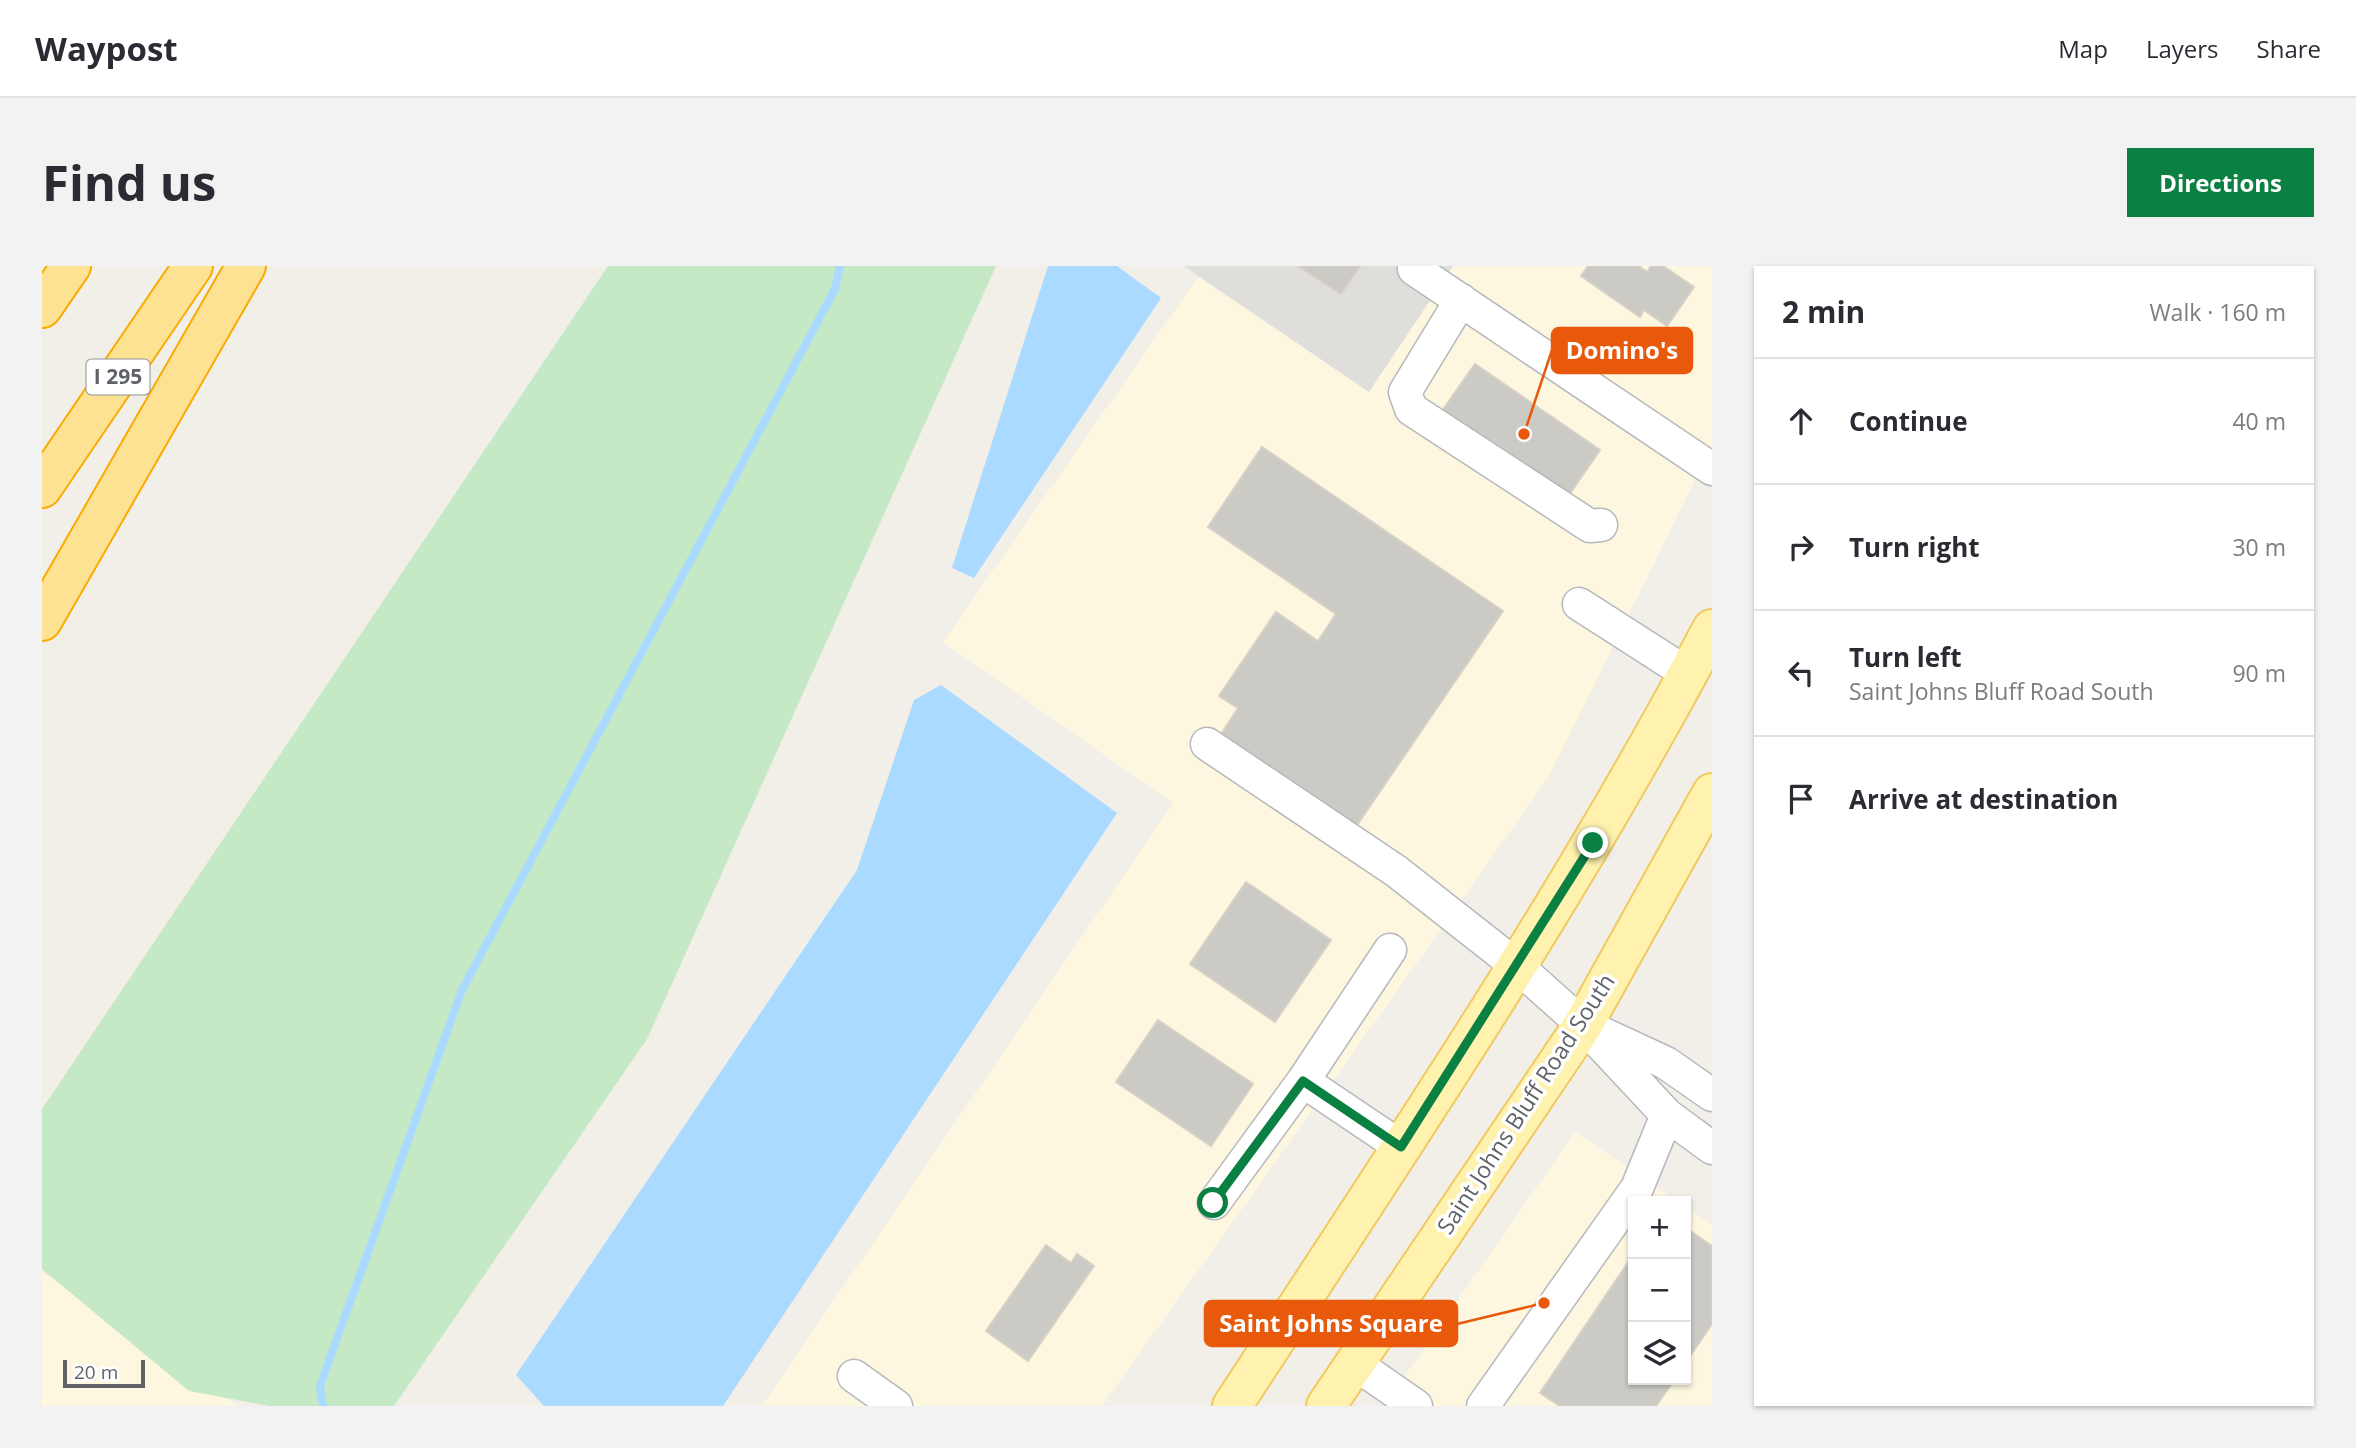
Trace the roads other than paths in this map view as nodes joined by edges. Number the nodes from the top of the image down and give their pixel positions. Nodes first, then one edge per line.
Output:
1 (71, 266) edge
2 (193, 266) edge
3 (246, 266) edge
4 (1416, 266) edge
5 (1461, 300) junction
6 (42, 307) edge
7 (1712, 468) edge
8 (42, 488) edge
9 (1601, 525) dead end
10 (1578, 604) dead end
11 (42, 621) edge
12 (1712, 629) edge
13 (1688, 674) junction
14 (1207, 744) dead end
15 (1712, 793) edge
16 (1390, 950) dead end
17 (1517, 966) junction
18 (1583, 1025) junction
19 (1303, 1081) junction
20 (1712, 1095) edge
21 (1667, 1115) junction
22 (1401, 1147) junction
23 (1712, 1149) edge
24 (1213, 1203) dead end
25 (1354, 1363) junction
26 (854, 1376) dead end
27 (896, 1406) edge
28 (1232, 1406) edge
29 (1326, 1406) edge
30 (1416, 1406) edge
31 (1483, 1406) edge

1 - 6 highway
2 - 8 highway, I 295
3 - 11 highway
4 - 5 street
5 - 7 street
5 - 9 street
10 - 13 street
12 - 13 main road
13 - 17 main road
14 - 17 street
15 - 18 main road, Saint Johns Bluff Road South
16 - 19 street
17 - 18 street
17 - 22 main road
18 - 20 street
18 - 21 street
18 - 25 main road, Saint Johns Bluff Road South
19 - 22 street
19 - 24 street
21 - 23 street
21 - 31 street
22 - 28 main road
25 - 29 main road, Saint Johns Bluff Road South
25 - 30 street
26 - 27 street

